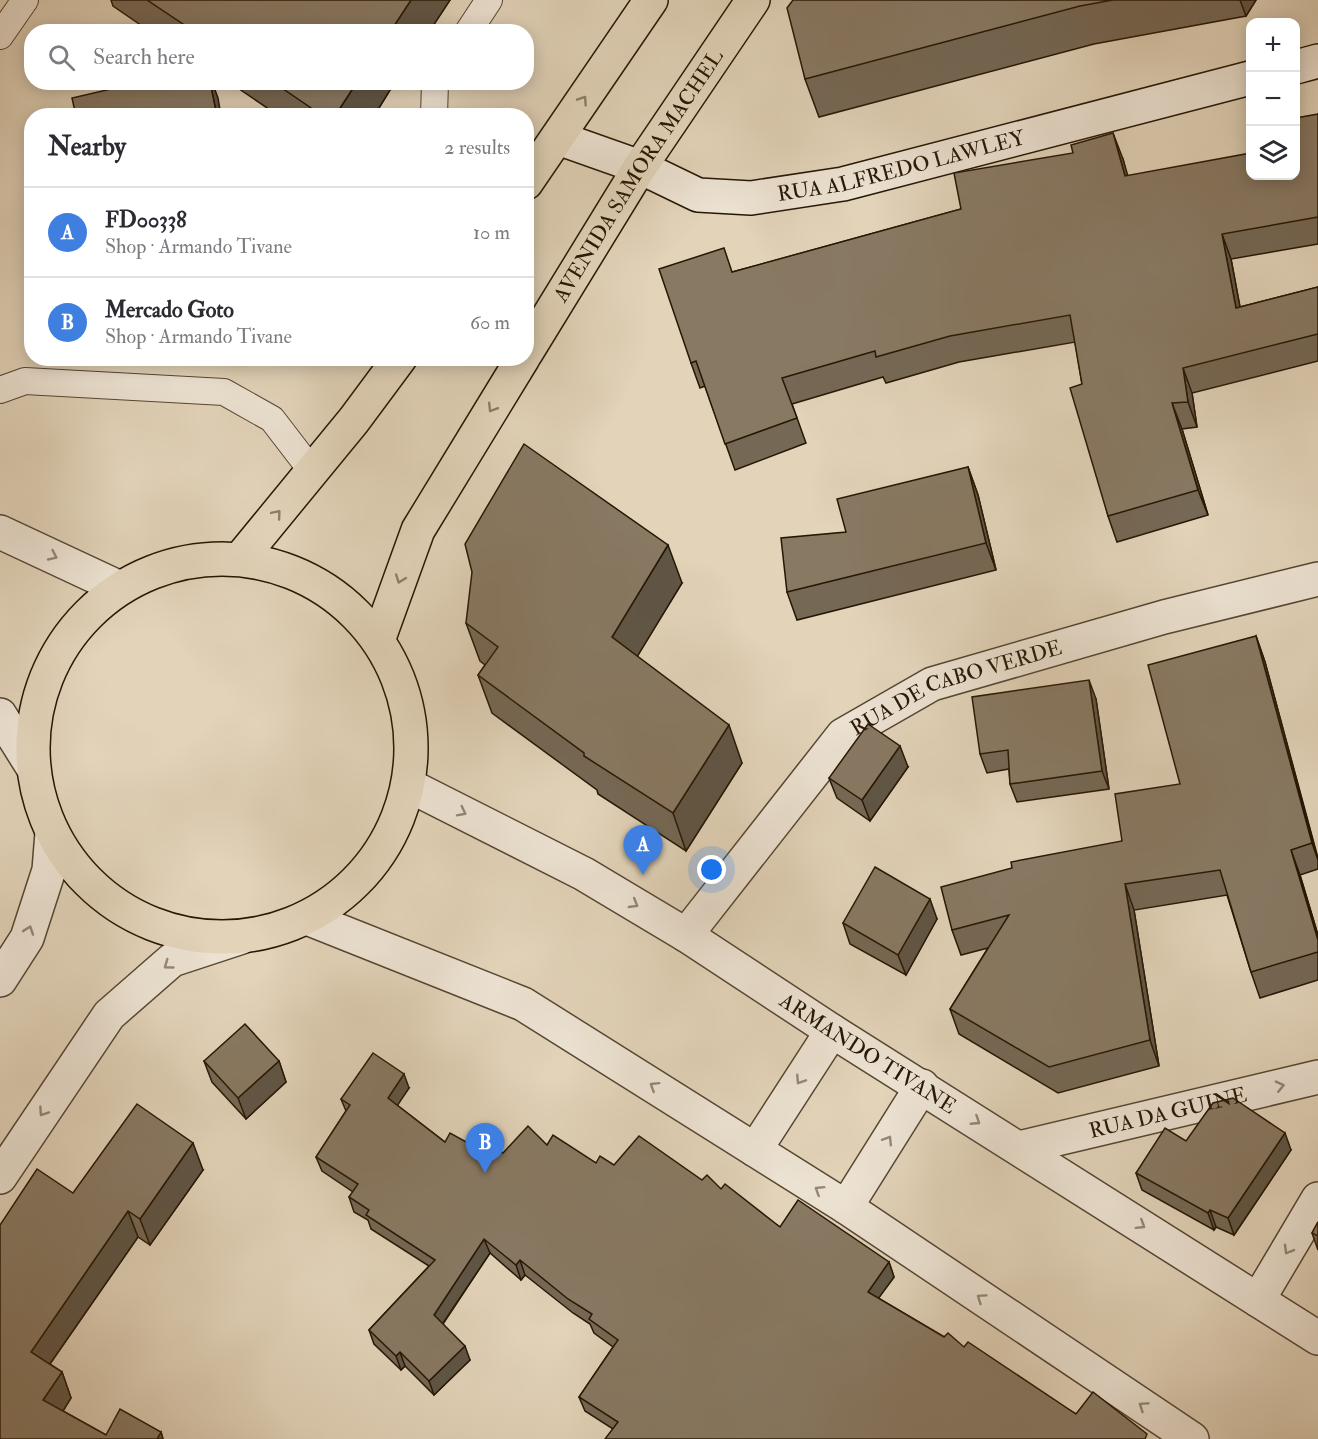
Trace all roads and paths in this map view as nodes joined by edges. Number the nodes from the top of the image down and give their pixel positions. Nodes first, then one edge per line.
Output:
1 (25, 0) edge
2 (489, 0) edge
3 (651, 0) edge
4 (753, 0) edge
5 (473, 24) edge
6 (0, 36) edge
7 (1318, 61) edge
8 (1300, 66) edge
9 (1246, 79) edge
10 (435, 90) edge
11 (434, 108) edge
12 (558, 138) junction
13 (640, 167) junction
14 (534, 172) edge
15 (534, 340) edge
16 (394, 366) edge
17 (518, 366) edge
18 (0, 390) edge
19 (312, 471) junction
20 (0, 532) edge
21 (240, 559) junction
22 (1318, 579) edge
23 (120, 588) junction
24 (379, 639) junction
25 (0, 715) edge
26 (32, 766) junction
27 (410, 786) junction
28 (51, 834) junction
29 (308, 918) junction
30 (686, 935) junction
31 (242, 937) junction
32 (0, 980) edge
33 (832, 1031) junction
34 (1318, 1077) edge
35 (922, 1086) junction
36 (1019, 1148) junction
37 (755, 1149) junction
38 (0, 1177) edge
39 (1318, 1199) edge
40 (846, 1207) junction
41 (1258, 1300) junction
42 (1318, 1338) edge
43 (1192, 1439) edge

1 - 6 lane
2 - 5 lane
12 -> 3 highway
4 - 13 highway, AVENIDA SAMORA MACHEL
7 - 8 street
9 - 13 street, RUA ALFREDO LAWLEY
10 - 11 lane
12 - 13 street, RUA ALFREDO LAWLEY
12 - 14 highway
13 - 15 highway, AVENIDA SAMORA MACHEL
16 - 19 highway
17 -> 24 highway
18 - 19 lane
21 -> 19 highway
20 -> 23 street
21 - 23 highway
21 - 24 highway
22 - 30 street, RUA DE CABO VERDE
23 - 26 highway
24 - 27 highway
25 - 26 street
26 - 28 highway
27 - 29 highway
27 -> 30 street, ARMANDO TIVANE
28 - 31 highway
32 -> 28 street
29 - 31 highway
37 -> 29 street
30 - 33 street, ARMANDO TIVANE
31 -> 38 street
33 - 35 street, ARMANDO TIVANE
33 -> 37 street
36 -> 34 street, RUA DA GUINE
35 -> 36 street, ARMANDO TIVANE
40 -> 35 street
36 -> 41 street, ARMANDO TIVANE
40 -> 37 street
39 -> 41 street
43 -> 40 street
41 - 42 street, ARMANDO TIVANE

